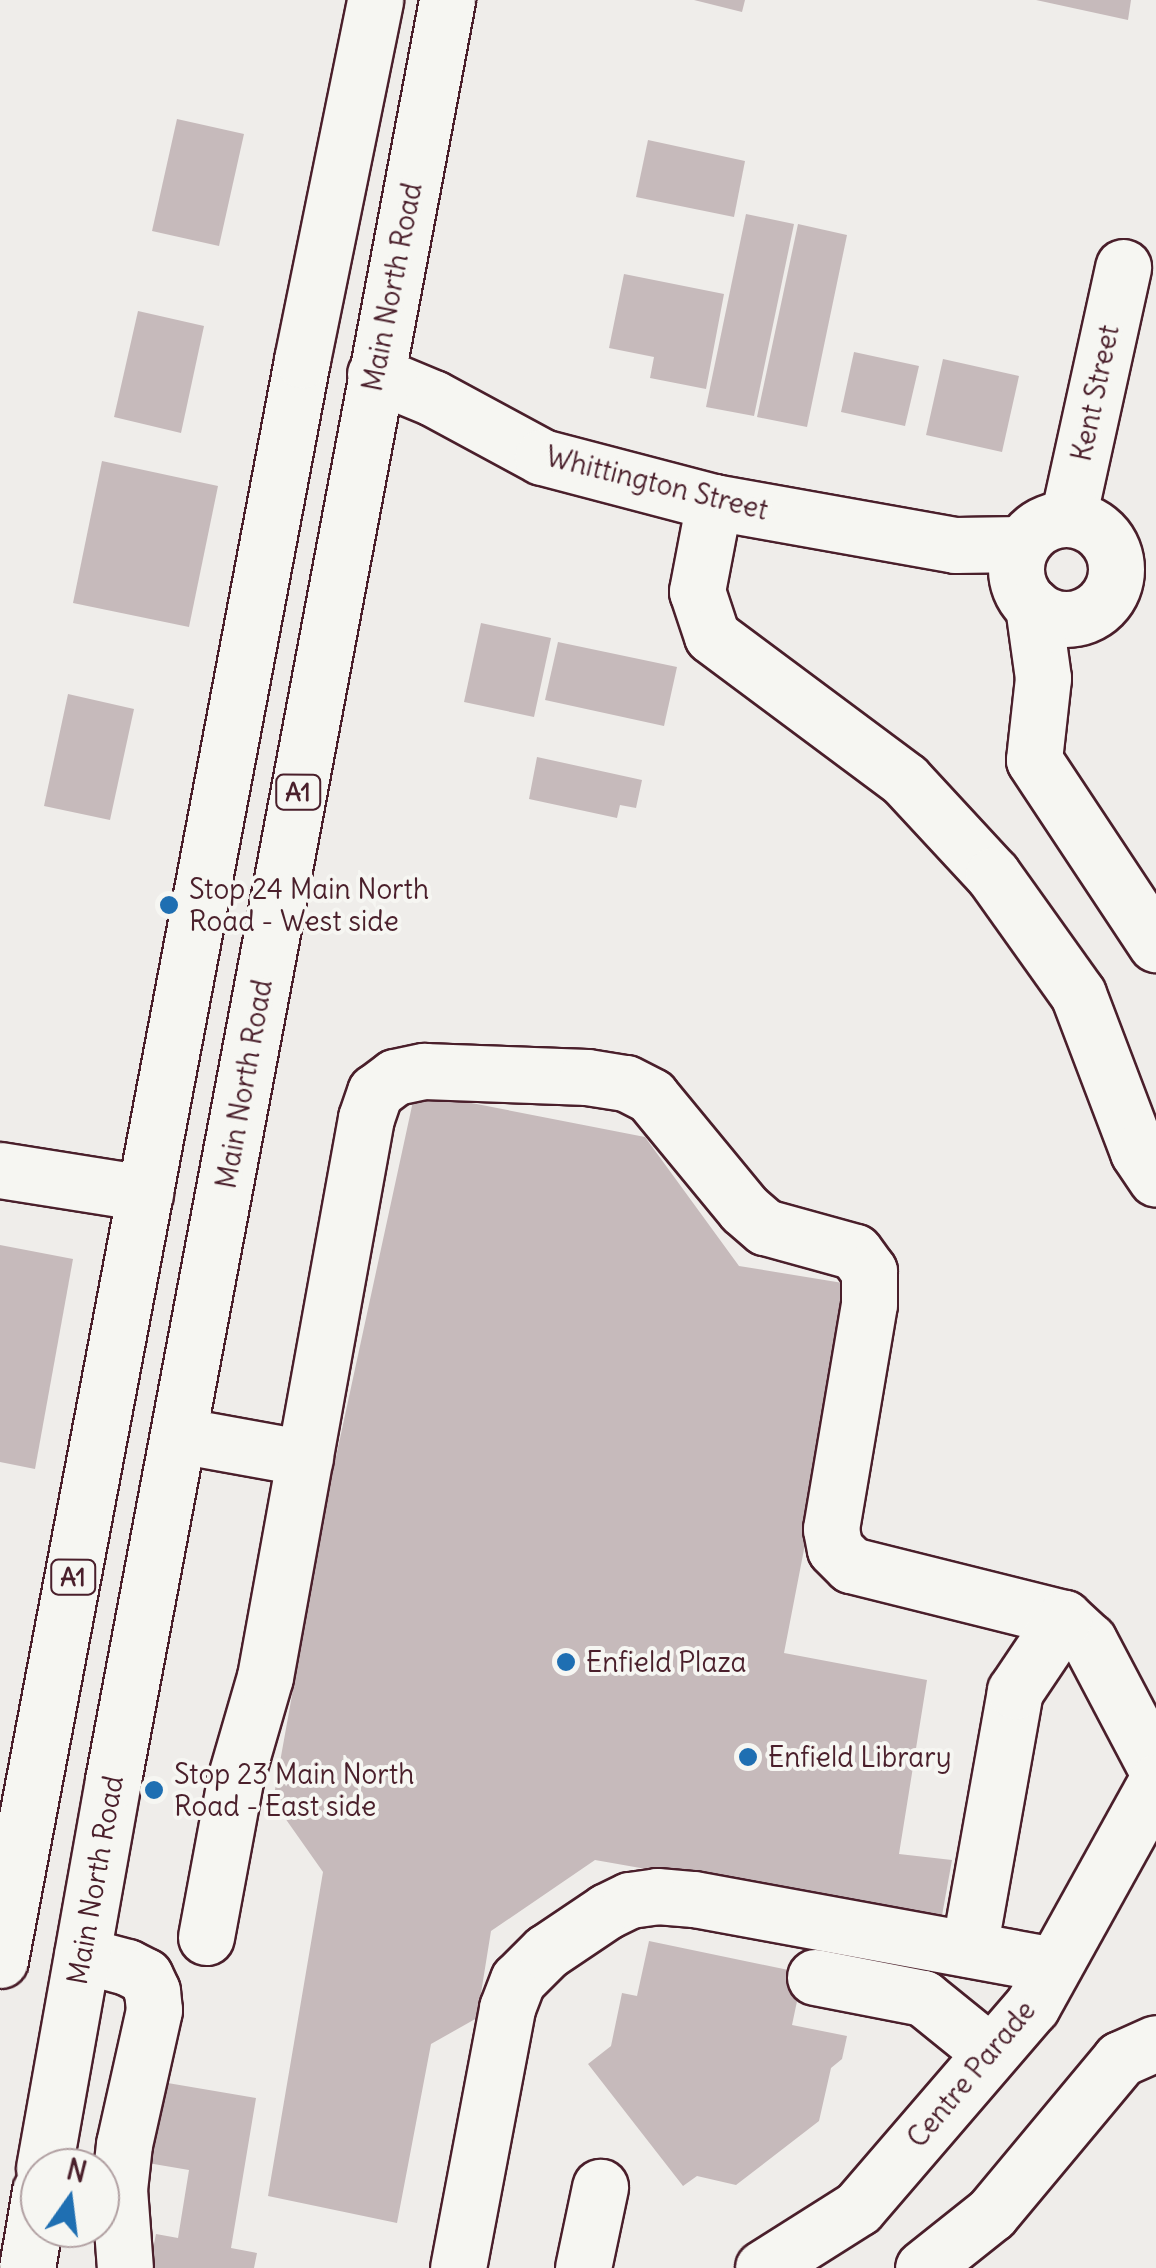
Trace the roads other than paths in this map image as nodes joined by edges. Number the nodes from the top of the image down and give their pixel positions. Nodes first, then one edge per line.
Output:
1 (375, 0) edge
2 (448, 0) edge
3 (1123, 267) dead end
4 (302, 360) junction
5 (375, 374) junction
6 (714, 502) junction
7 (1083, 575) edge
8 (1156, 944) edge
9 (0, 1170) edge
10 (1156, 1179) edge
11 (145, 1194) junction
12 (221, 1210) junction
13 (178, 1436) junction
14 (305, 1458) junction
15 (1064, 1618) junction
16 (61, 1638) junction
17 (1156, 1768) edge
18 (1156, 1782) edge
19 (206, 1937) dead end
20 (969, 1949) junction
21 (82, 1954) junction
22 (0, 1960) edge
23 (1054, 1966) junction
24 (815, 1977) dead end
25 (1156, 2042) edge
26 (991, 2053) junction
27 (48, 2148) edge
28 (120, 2157) edge
29 (600, 2187) dead end
30 (120, 2242) edge
31 (125, 2268) edge
32 (458, 2268) edge
33 (582, 2268) edge
34 (763, 2268) edge
35 (924, 2268) edge

1 - 4 main road, A1
2 - 5 main road, Main North Road / A1
3 - 7 main road, Kent Street
4 - 5 main road, Whittington Street
4 - 11 main road, A1
5 - 6 main road, Whittington Street
5 - 12 main road, Main North Road / A1
6 - 7 main road, Whittington Street
6 - 10 main road
7 - 8 main road, Kent Street
9 - 11 main road
11 - 12 main road
11 - 16 main road, A1
12 - 13 main road, Main North Road / A1
13 - 14 main road
13 - 16 main road
13 - 21 main road, Main North Road / A1
14 - 15 main road
14 - 19 main road
15 - 17 main road
15 - 20 main road
16 - 22 main road, A1
18 - 23 main road, Centre Parade
20 - 23 main road
20 - 32 main road
21 - 27 main road, Main North Road / A1
21 - 28 main road
23 - 26 main road, Centre Parade
24 - 26 main road
25 - 35 main road
26 - 34 main road, Centre Parade
29 - 33 main road
30 - 31 main road

